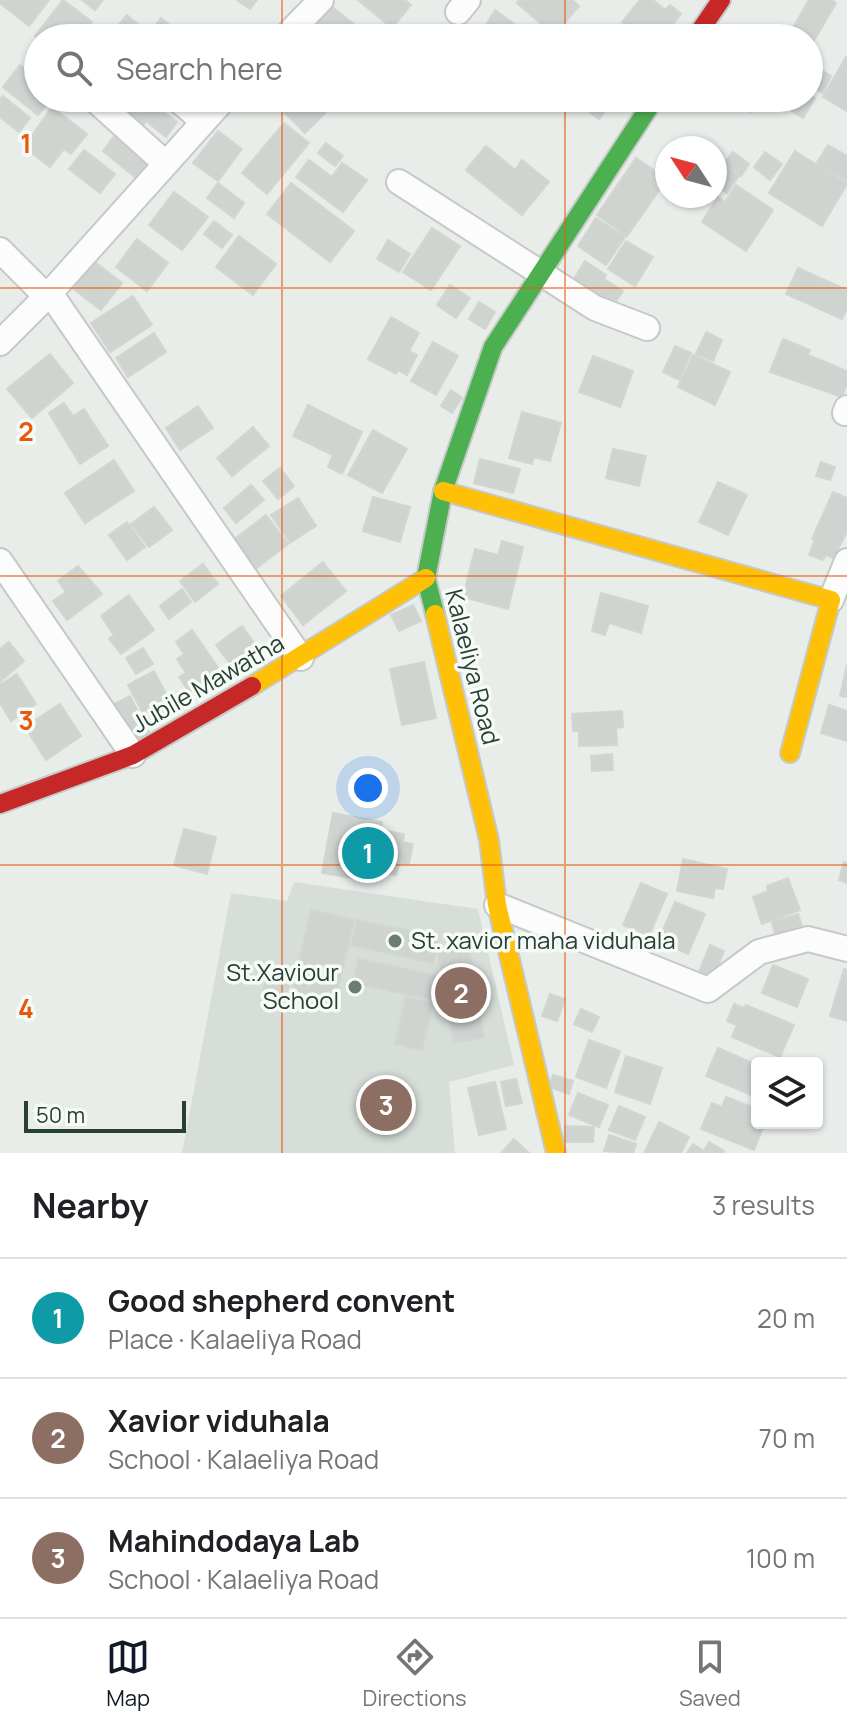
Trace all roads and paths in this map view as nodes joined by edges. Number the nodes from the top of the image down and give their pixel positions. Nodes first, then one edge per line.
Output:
1 (321, 0) edge
2 (721, 0) edge
3 (298, 24) edge
4 (705, 24) edge
5 (109, 112) edge
6 (192, 112) edge
7 (212, 112) edge
8 (646, 112) edge
9 (203, 121) junction
10 (165, 163) junction
11 (399, 182) dead end
12 (0, 250) edge
13 (540, 273) junction
14 (48, 294) junction
15 (647, 328) dead end
16 (0, 343) edge
17 (443, 491) junction
18 (0, 561) edge
19 (847, 561) edge
20 (426, 578) junction
21 (831, 600) junction
22 (301, 658) junction
23 (790, 753) dead end
24 (133, 755) junction
25 (0, 804) edge
26 (497, 905) junction
27 (847, 949) edge
28 (561, 1151) edge

1 - 3 street
2 - 4 street
5 - 10 street
6 - 9 street
7 - 9 street
8 - 13 street, Kalaeliya Road
9 - 10 street
10 - 14 street
11 - 13 street
12 - 14 street
13 - 15 street
13 - 17 street, Kalaeliya Road
14 - 16 street
14 - 22 street
17 - 20 street, Kalaeliya Road
17 - 21 street
18 - 24 street
19 - 21 street
20 - 22 street, Jubile Mawatha
20 - 26 street, Kalaeliya Road
21 - 23 street
22 - 24 street, Jubile Mawatha
24 - 25 street, Jubile Mawatha
26 - 27 street
26 - 28 street, Kalaeliya Road

